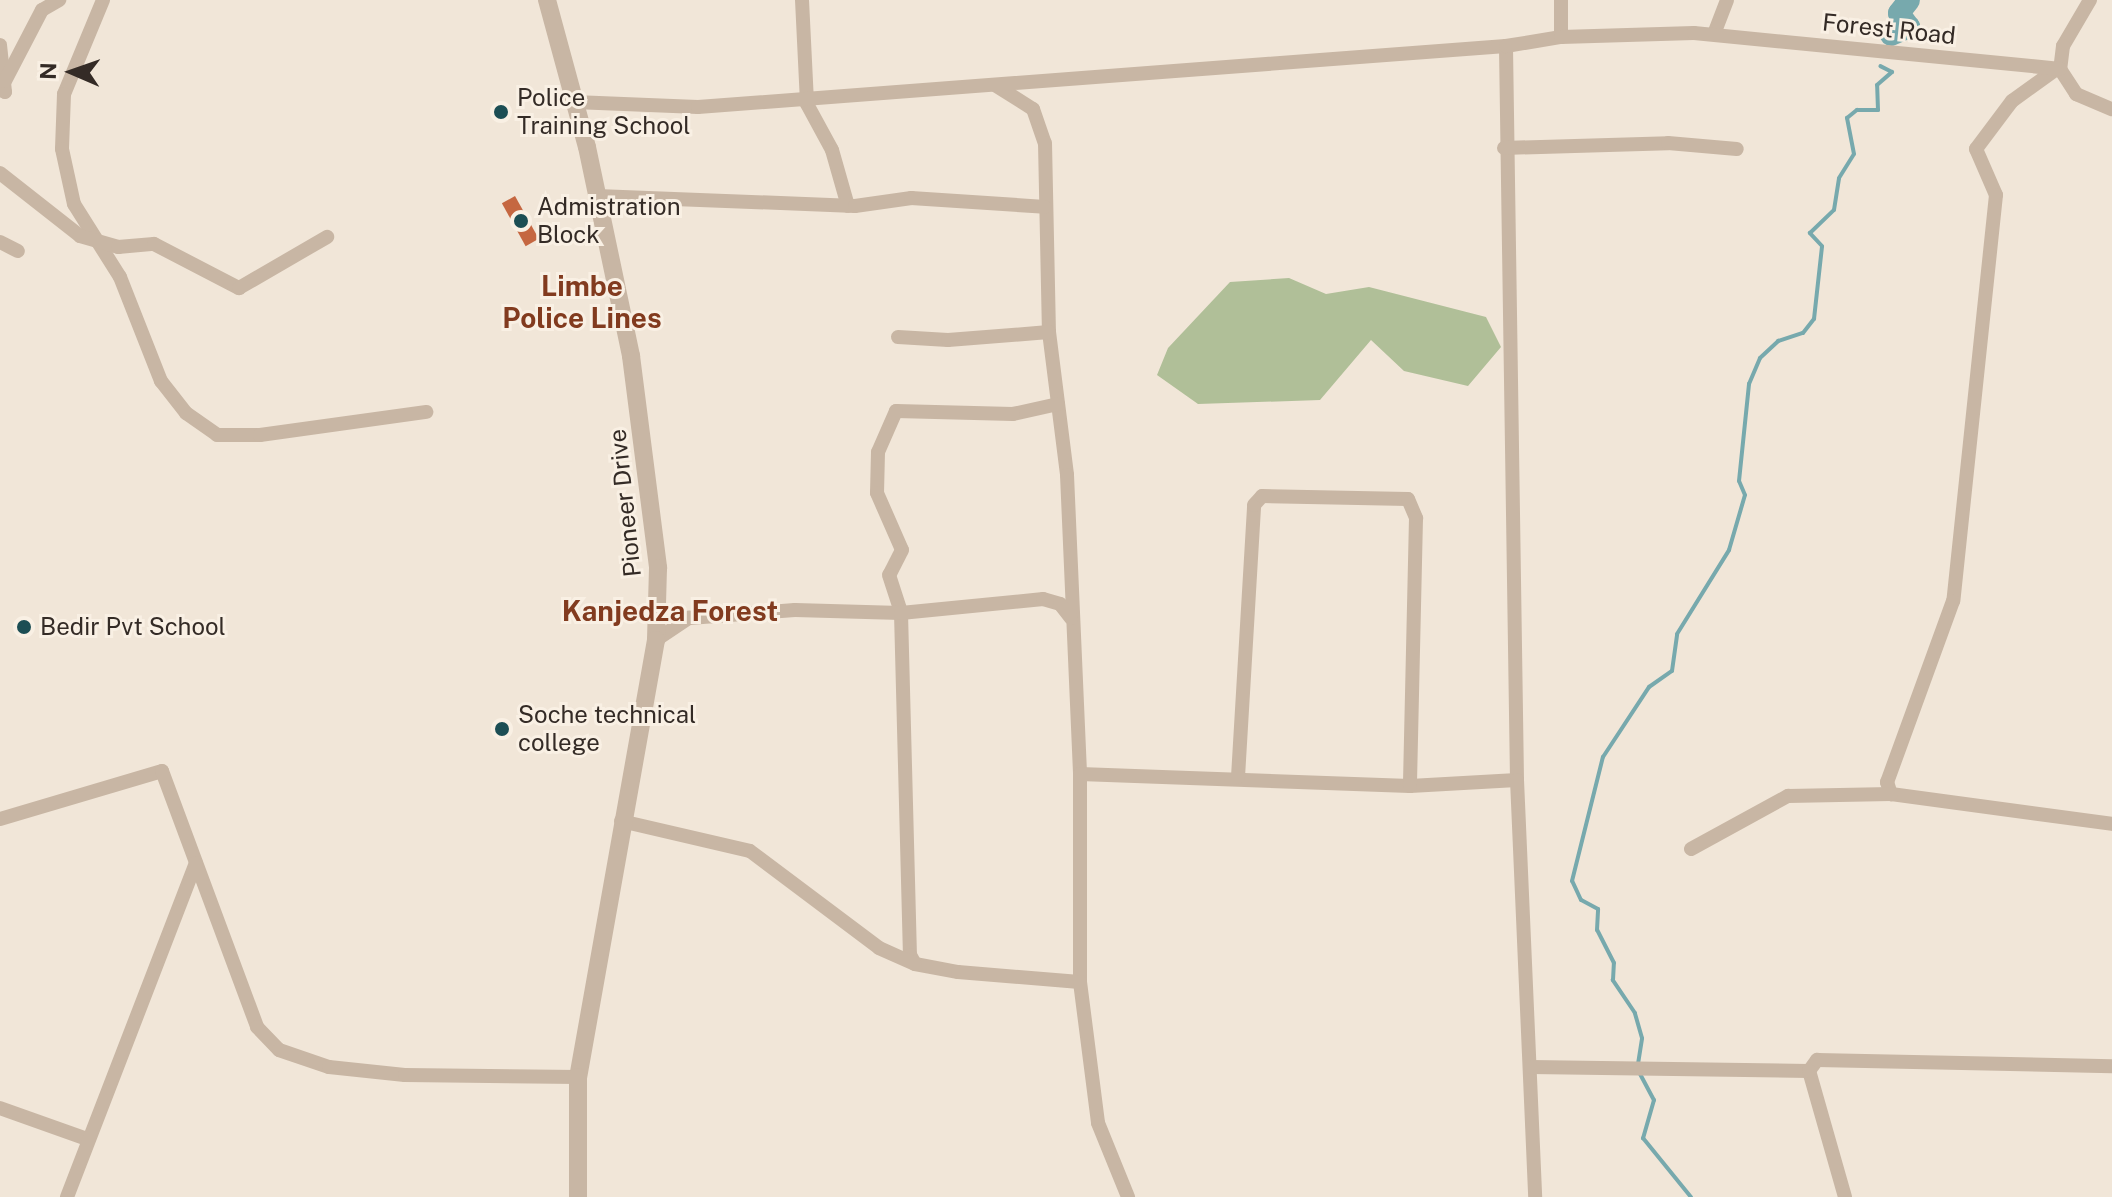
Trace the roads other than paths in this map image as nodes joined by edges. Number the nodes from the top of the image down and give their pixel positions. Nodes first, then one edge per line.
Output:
1 (59, 0) edge
2 (103, 0) edge
3 (547, 0) edge
4 (802, 0) edge
5 (1561, 0) edge
6 (1727, 0) edge
7 (2090, 0) edge
8 (1714, 34) junction
9 (1561, 37) junction
10 (0, 45) edge
11 (1506, 46) junction
12 (2060, 69) junction
13 (3, 85) edge
14 (995, 85) junction
15 (809, 98) junction
16 (574, 102) junction
17 (2112, 109) edge
18 (1504, 148) junction
19 (1737, 149) dead end
20 (0, 173) edge
21 (597, 196) junction
22 (848, 206) junction
23 (1045, 207) junction
24 (327, 237) dead end
25 (0, 242) edge
26 (98, 242) junction
27 (18, 251) dead end
28 (1049, 332) junction
29 (898, 337) dead end
30 (1058, 404) junction
31 (426, 412) dead end
32 (901, 613) junction
33 (1071, 618) junction
34 (656, 640) junction
35 (1080, 774) junction
36 (1238, 777) junction
37 (1517, 780) junction
38 (1410, 786) junction
39 (1891, 794) junction
40 (0, 819) edge
41 (621, 821) junction
42 (2112, 824) edge
43 (1691, 849) dead end
44 (196, 863) junction
45 (915, 964) junction
46 (1080, 982) junction
47 (2112, 1066) edge
48 (1531, 1067) junction
49 (1809, 1071) junction
50 (578, 1077) junction
51 (0, 1108) edge
52 (87, 1139) junction
53 (67, 1197) edge
54 (578, 1197) edge
55 (1128, 1197) edge
56 (1535, 1197) edge
57 (1845, 1197) edge

1 - 13 street
2 - 26 street
3 - 16 street, Pioneer Drive
4 - 15 street
5 - 9 street
6 - 8 street
7 - 12 street
8 - 9 street, Forest Road
8 - 12 street, Forest Road
9 - 11 street, Forest Road
10 - 13 street
11 - 14 street, Forest Road
11 - 18 street
12 - 17 street
12 - 39 street
14 - 15 street, Forest Road
14 - 23 street
15 - 16 street, Forest Road
15 - 22 street
16 - 21 street, Pioneer Drive
18 - 19 street
18 - 37 street
20 - 26 street
21 - 22 street
21 - 34 street, Pioneer Drive
22 - 23 street
23 - 28 street
24 - 26 street
25 - 27 street
26 - 31 street
28 - 29 street
28 - 30 street
30 - 32 street
30 - 33 street
32 - 33 street
32 - 34 street
32 - 45 street
33 - 35 street
34 - 41 street, Pioneer Drive
35 - 36 street
35 - 46 street
36 - 38 street
36 - 38 street
37 - 38 street
37 - 48 street
39 - 42 street
39 - 43 street
40 - 44 street
41 - 45 street
41 - 50 street, Pioneer Drive
44 - 50 street
44 - 52 street
45 - 46 street
46 - 55 street
47 - 49 street
48 - 49 street
48 - 56 street
49 - 57 street
50 - 54 street, Pioneer Drive
51 - 52 street
52 - 53 street

